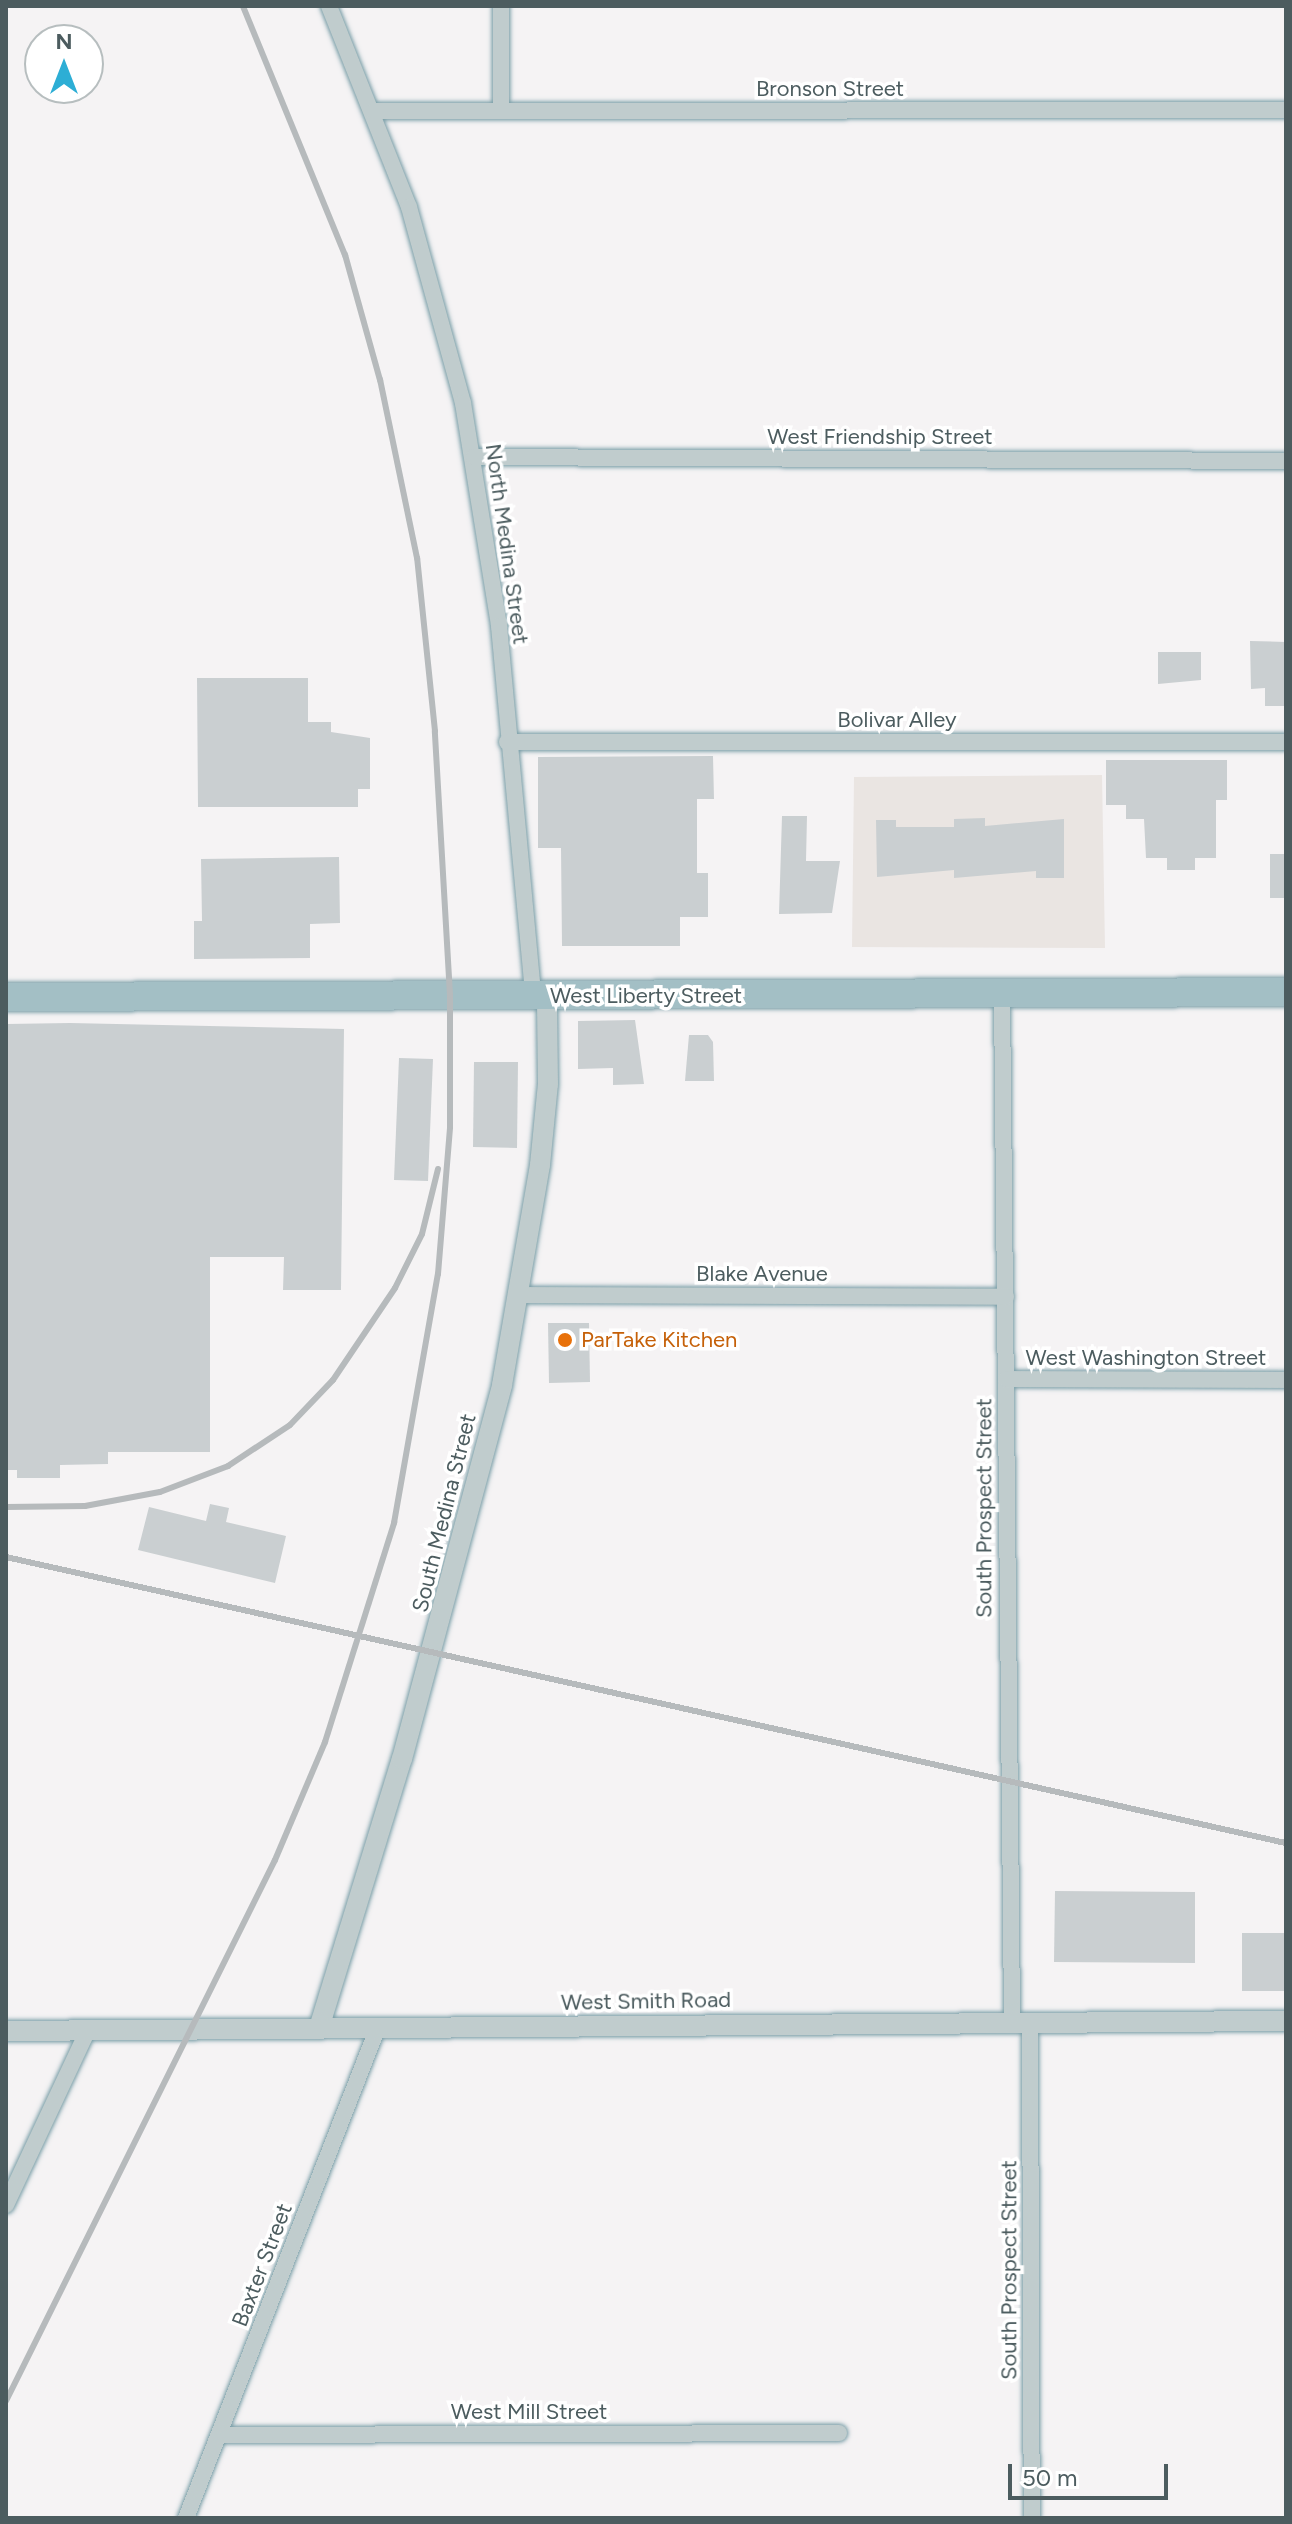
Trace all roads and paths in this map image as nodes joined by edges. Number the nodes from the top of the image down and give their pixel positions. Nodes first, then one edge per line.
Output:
1 (329, 6) edge
2 (501, 6) edge
3 (1286, 110) edge
4 (374, 111) junction
5 (501, 111) junction
6 (474, 457) junction
7 (1286, 461) edge
8 (507, 742) junction
9 (1286, 742) edge
10 (1286, 992) edge
11 (1002, 994) junction
12 (540, 996) junction
13 (6, 997) edge
14 (519, 1295) junction
15 (1006, 1297) junction
16 (1006, 1379) junction
17 (1286, 1380) edge
18 (1021, 2021) junction
19 (1286, 2021) edge
20 (378, 2027) junction
21 (319, 2028) junction
22 (88, 2030) junction
23 (6, 2031) edge
24 (6, 2205) edge
25 (839, 2433) dead end
26 (219, 2435) junction
27 (186, 2518) edge
28 (1032, 2518) edge

1 - 4 street, North Medina Street
2 - 5 street
3 - 5 street, Bronson Street
4 - 5 street, Bronson Street
4 - 6 street, North Medina Street
6 - 7 street, West Friendship Street
6 - 8 street, North Medina Street
8 - 9 street, Bolivar Alley
8 - 12 street, North Medina Street
10 - 11 highway, West Liberty Street
11 - 12 highway, West Liberty Street
11 - 15 street, South Prospect Street
12 - 13 highway, West Liberty Street
12 - 14 street, South Medina Street
14 - 15 street, Blake Avenue
14 - 21 street, South Medina Street
15 - 16 street, South Prospect Street
16 - 17 street, West Washington Street
16 - 18 street, South Prospect Street
18 - 19 street, West Smith Road
18 - 20 street, West Smith Road
18 - 28 street, South Prospect Street
20 - 21 street, West Smith Road
20 - 26 street, Baxter Street
21 - 22 street, West Smith Road
22 - 23 street, West Smith Road
22 - 24 street
25 - 26 street, West Mill Street
26 - 27 street, Baxter Street

